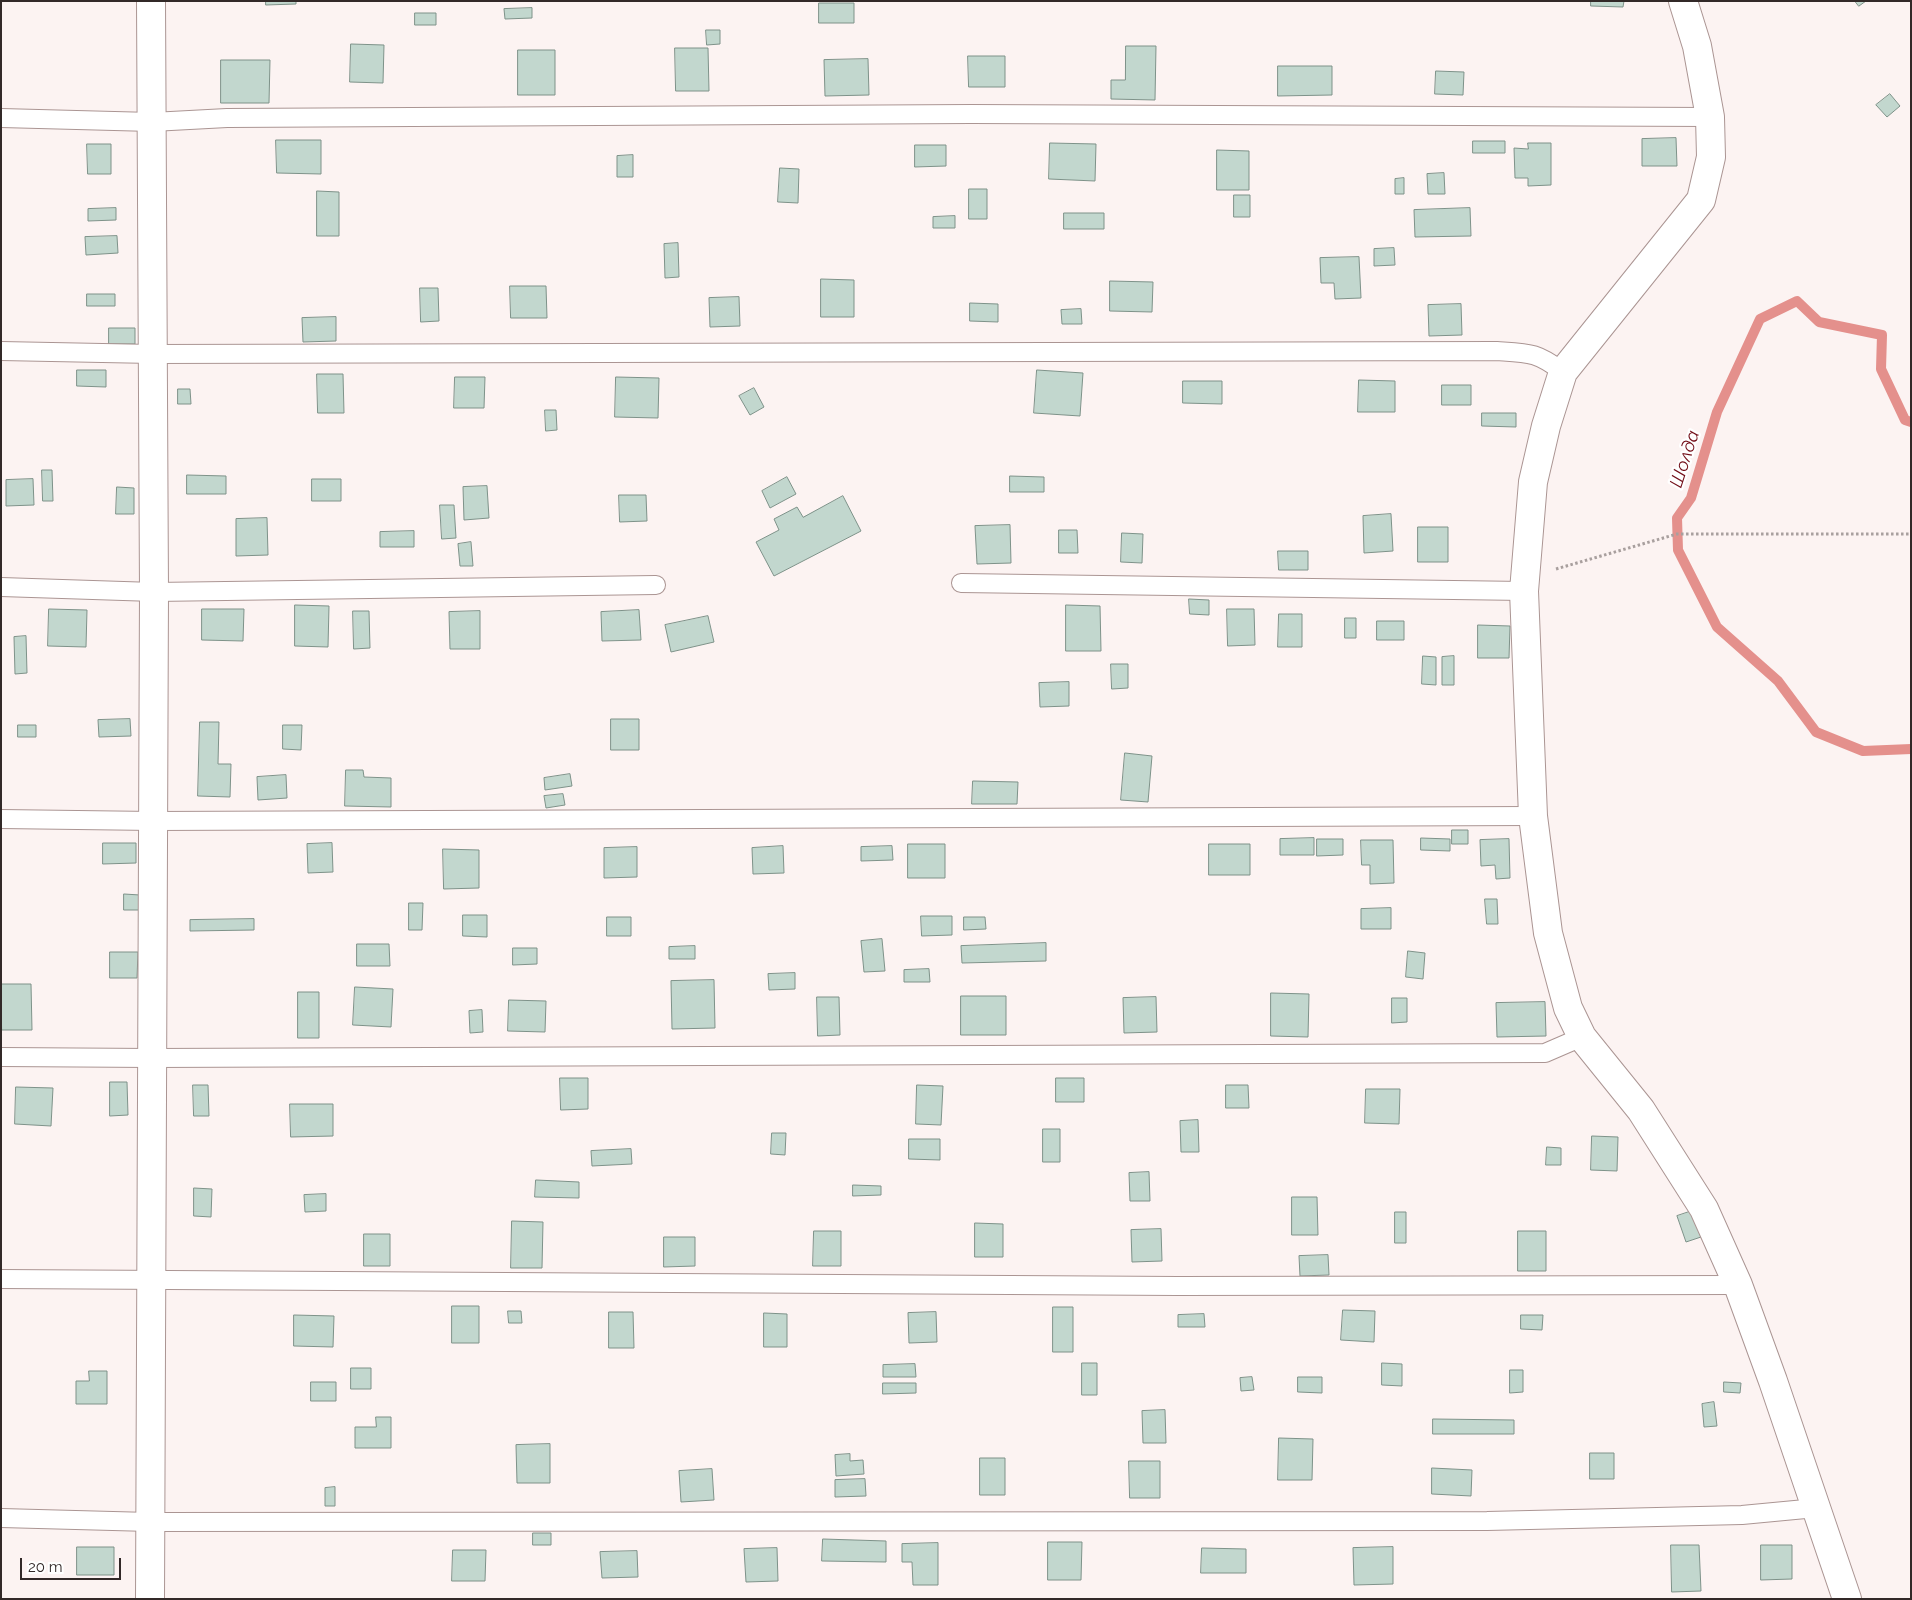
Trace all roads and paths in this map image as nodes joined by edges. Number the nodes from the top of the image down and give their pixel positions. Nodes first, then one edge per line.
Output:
1 (151, 1) edge
2 (1684, 1) edge
3 (1710, 117) junction
4 (1, 118) edge
5 (152, 122) junction
6 (1, 351) edge
7 (153, 354) junction
8 (1563, 372) junction
9 (1911, 534) edge
10 (961, 584) dead end
11 (656, 585) dead end
12 (1525, 585) junction
13 (1, 587) edge
14 (154, 592) junction
15 (1533, 816) junction
16 (1, 819) edge
17 (153, 821) junction
18 (1582, 1037) junction
19 (1, 1057) edge
20 (152, 1058) junction
21 (1, 1279) edge
22 (151, 1280) junction
23 (1738, 1285) junction
24 (1816, 1508) junction
25 (1, 1518) edge
26 (150, 1522) junction
27 (150, 1599) edge
28 (1847, 1599) edge

1 - 5 street
2 - 3 street
3 - 5 lane
3 - 8 street
4 - 5 lane
5 - 7 street
6 - 7 lane
7 - 8 lane
7 - 14 street
8 - 12 street
9 - 12 path
10 - 12 lane
11 - 14 lane
12 - 15 street
13 - 14 lane
14 - 17 street
15 - 17 lane
15 - 18 street
16 - 17 lane
17 - 20 street
18 - 20 lane
18 - 23 street
19 - 20 lane
20 - 22 street
21 - 22 lane
22 - 23 lane
22 - 26 street
23 - 24 street
24 - 26 lane
24 - 28 street
25 - 26 lane
26 - 27 street

